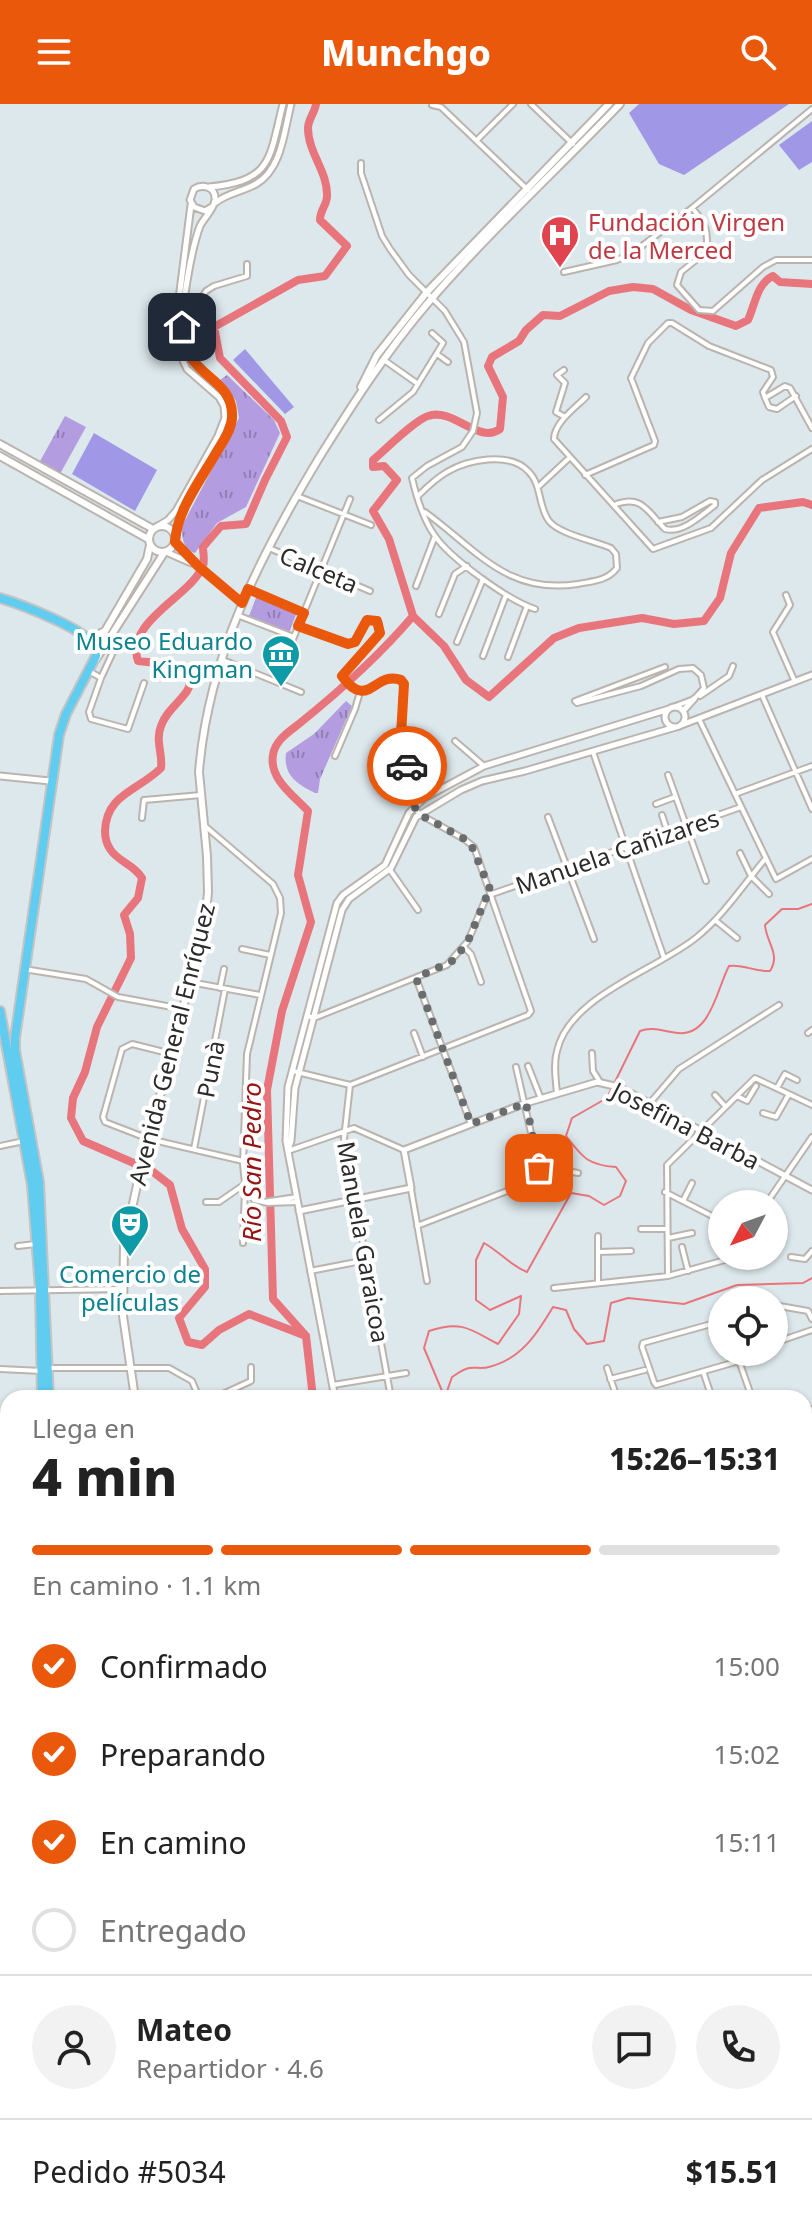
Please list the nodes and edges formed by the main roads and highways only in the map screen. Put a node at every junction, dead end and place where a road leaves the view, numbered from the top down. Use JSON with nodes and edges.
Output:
{"nodes":[{"id":1,"x":609,"y":104,"type":"edge"},
{"id":2,"x":620,"y":104,"type":"edge"},
{"id":3,"x":575,"y":146,"type":"junction"},
{"id":4,"x":422,"y":304,"type":"junction"},
{"id":5,"x":360,"y":391,"type":"junction"},
{"id":6,"x":0,"y":444,"type":"edge"},
{"id":7,"x":0,"y":456,"type":"edge"},
{"id":8,"x":110,"y":506,"type":"junction"},
{"id":9,"x":106,"y":514,"type":"junction"},
{"id":10,"x":156,"y":528,"type":"junction"},
{"id":11,"x":149,"y":542,"type":"junction"},
{"id":12,"x":165,"y":552,"type":"junction"},
{"id":13,"x":0,"y":598,"type":"edge"},
{"id":14,"x":84,"y":636,"type":"junction"},
{"id":15,"x":92,"y":667,"type":"junction"},
{"id":16,"x":0,"y":1011,"type":"edge"},
{"id":17,"x":42,"y":1290,"type":"junction"},
{"id":18,"x":45,"y":1370,"type":"junction"},
{"id":19,"x":43,"y":1390,"type":"edge"},
{"id":20,"x":48,"y":1390,"type":"edge"},
{"id":21,"x":134,"y":1390,"type":"edge"}],
"edges":[{"from":1,"to":3,"type":"main road","name":"Avenida General Enríquez"},
{"from":2,"to":3,"type":"main road","name":"Avenida General Enríquez"},
{"from":3,"to":4,"type":"main road","name":"Avenida General Enríquez"},
{"from":4,"to":5,"type":"main road","name":"Avenida General Enríquez"},
{"from":4,"to":5,"type":"main road","name":"Avenida General Enríquez"},
{"from":5,"to":21,"type":"main road","name":"Avenida General Enríquez"},
{"from":6,"to":8,"type":"main road"},
{"from":7,"to":9,"type":"main road"},
{"from":8,"to":9,"type":"main road"},
{"from":8,"to":10,"type":"main road"},
{"from":9,"to":11,"type":"main road"},
{"from":10,"to":11,"type":"main road"},
{"from":10,"to":12,"type":"main road"},
{"from":11,"to":12,"type":"main road"},
{"from":11,"to":14,"type":"main road"},
{"from":12,"to":15,"type":"main road"},
{"from":13,"to":14,"type":"highway"},
{"from":14,"to":15,"type":"highway"},
{"from":15,"to":17,"type":"highway"},
{"from":16,"to":17,"type":"highway"},
{"from":17,"to":18,"type":"highway"},
{"from":18,"to":19,"type":"highway"},
{"from":18,"to":20,"type":"highway"}]}
